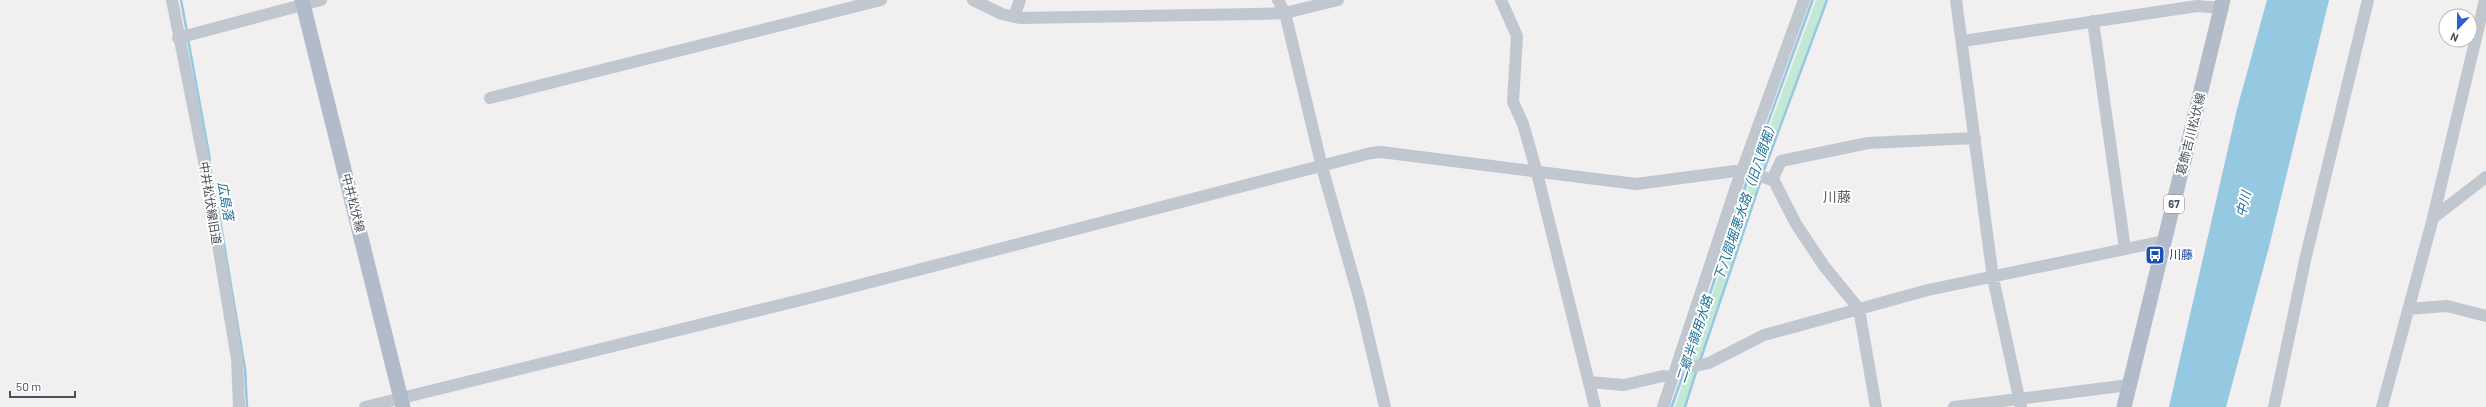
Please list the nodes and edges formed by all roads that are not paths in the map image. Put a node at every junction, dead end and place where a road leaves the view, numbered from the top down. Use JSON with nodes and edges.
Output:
{"nodes":[{"id":1,"x":172,"y":0,"type":"edge"},
{"id":2,"x":321,"y":0,"type":"edge"},
{"id":3,"x":881,"y":0,"type":"edge"},
{"id":4,"x":973,"y":0,"type":"edge"},
{"id":5,"x":1020,"y":0,"type":"edge"},
{"id":6,"x":1278,"y":0,"type":"edge"},
{"id":7,"x":1337,"y":0,"type":"edge"},
{"id":8,"x":1501,"y":0,"type":"edge"},
{"id":9,"x":1804,"y":0,"type":"edge"},
{"id":10,"x":1956,"y":0,"type":"edge"},
{"id":11,"x":2368,"y":0,"type":"edge"},
{"id":12,"x":2485,"y":0,"type":"edge"},
{"id":13,"x":302,"y":2,"type":"edge"},
{"id":14,"x":2222,"y":4,"type":"edge"},
{"id":15,"x":2155,"y":6,"type":"edge"},
{"id":16,"x":1285,"y":12,"type":"junction"},
{"id":17,"x":1014,"y":17,"type":"junction"},
{"id":18,"x":2093,"y":21,"type":"junction"},
{"id":19,"x":2483,"y":25,"type":"edge"},
{"id":20,"x":184,"y":36,"type":"junction"},
{"id":21,"x":1963,"y":41,"type":"junction"},
{"id":22,"x":490,"y":98,"type":"dead end"},
{"id":23,"x":1975,"y":138,"type":"junction"},
{"id":24,"x":1322,"y":167,"type":"junction"},
{"id":25,"x":1537,"y":173,"type":"junction"},
{"id":26,"x":1748,"y":173,"type":"junction"},
{"id":27,"x":2486,"y":177,"type":"edge"},
{"id":28,"x":1772,"y":179,"type":"junction"},
{"id":29,"x":2433,"y":218,"type":"junction"},
{"id":30,"x":2164,"y":241,"type":"junction"},
{"id":31,"x":2125,"y":249,"type":"junction"},
{"id":32,"x":1993,"y":278,"type":"junction"},
{"id":33,"x":1859,"y":309,"type":"junction"},
{"id":34,"x":2408,"y":309,"type":"junction"},
{"id":35,"x":2486,"y":316,"type":"edge"},
{"id":36,"x":1682,"y":371,"type":"junction"},
{"id":37,"x":1589,"y":382,"type":"junction"},
{"id":38,"x":2130,"y":385,"type":"junction"},
{"id":39,"x":402,"y":402,"type":"edge"},
{"id":40,"x":2020,"y":403,"type":"edge"},
{"id":41,"x":1998,"y":404,"type":"edge"},
{"id":42,"x":239,"y":407,"type":"edge"},
{"id":43,"x":365,"y":407,"type":"edge"},
{"id":44,"x":1385,"y":407,"type":"edge"},
{"id":45,"x":1595,"y":407,"type":"edge"},
{"id":46,"x":1663,"y":407,"type":"edge"},
{"id":47,"x":1876,"y":407,"type":"edge"},
{"id":48,"x":1954,"y":407,"type":"edge"},
{"id":49,"x":2124,"y":407,"type":"edge"},
{"id":50,"x":2274,"y":407,"type":"edge"},
{"id":51,"x":2382,"y":407,"type":"edge"}],
"edges":[{"from":1,"to":20,"type":"street","name":"中井松伏線旧道"},
{"from":2,"to":13,"type":"street"},
{"from":3,"to":22,"type":"street"},
{"from":4,"to":17,"type":"street"},
{"from":5,"to":17,"type":"street"},
{"from":6,"to":16,"type":"street"},
{"from":7,"to":16,"type":"street"},
{"from":8,"to":25,"type":"street"},
{"from":9,"to":26,"type":"street"},
{"from":10,"to":21,"type":"street"},
{"from":11,"to":50,"type":"street"},
{"from":12,"to":19,"type":"street"},
{"from":13,"to":20,"type":"street"},
{"from":13,"to":39,"type":"main road","name":"中井松伏線"},
{"from":14,"to":15,"type":"street"},
{"from":14,"to":30,"type":"main road","name":"葛飾吉川松伏線","number":"67"},
{"from":15,"to":18,"type":"street"},
{"from":16,"to":17,"type":"street"},
{"from":16,"to":24,"type":"street"},
{"from":18,"to":21,"type":"street"},
{"from":18,"to":31,"type":"street"},
{"from":19,"to":29,"type":"street"},
{"from":20,"to":42,"type":"street","name":"中井松伏線旧道"},
{"from":21,"to":23,"type":"street"},
{"from":23,"to":28,"type":"street"},
{"from":23,"to":32,"type":"street"},
{"from":24,"to":25,"type":"street"},
{"from":24,"to":39,"type":"street"},
{"from":24,"to":44,"type":"street"},
{"from":25,"to":26,"type":"street"},
{"from":25,"to":37,"type":"street"},
{"from":26,"to":28,"type":"street"},
{"from":26,"to":36,"type":"street"},
{"from":27,"to":29,"type":"street"},
{"from":28,"to":33,"type":"street"},
{"from":29,"to":34,"type":"street"},
{"from":30,"to":31,"type":"street"},
{"from":30,"to":38,"type":"main road","name":"葛飾吉川松伏線","number":"67"},
{"from":31,"to":32,"type":"street"},
{"from":32,"to":33,"type":"street"},
{"from":32,"to":40,"type":"street"},
{"from":33,"to":36,"type":"street"},
{"from":33,"to":47,"type":"street"},
{"from":34,"to":35,"type":"street"},
{"from":34,"to":51,"type":"street"},
{"from":36,"to":37,"type":"street"},
{"from":36,"to":46,"type":"street"},
{"from":37,"to":45,"type":"street"},
{"from":38,"to":40,"type":"street"},
{"from":38,"to":49,"type":"main road","name":"葛飾吉川松伏線","number":"67"},
{"from":39,"to":43,"type":"street"},
{"from":40,"to":41,"type":"street"},
{"from":41,"to":48,"type":"street"}]}
